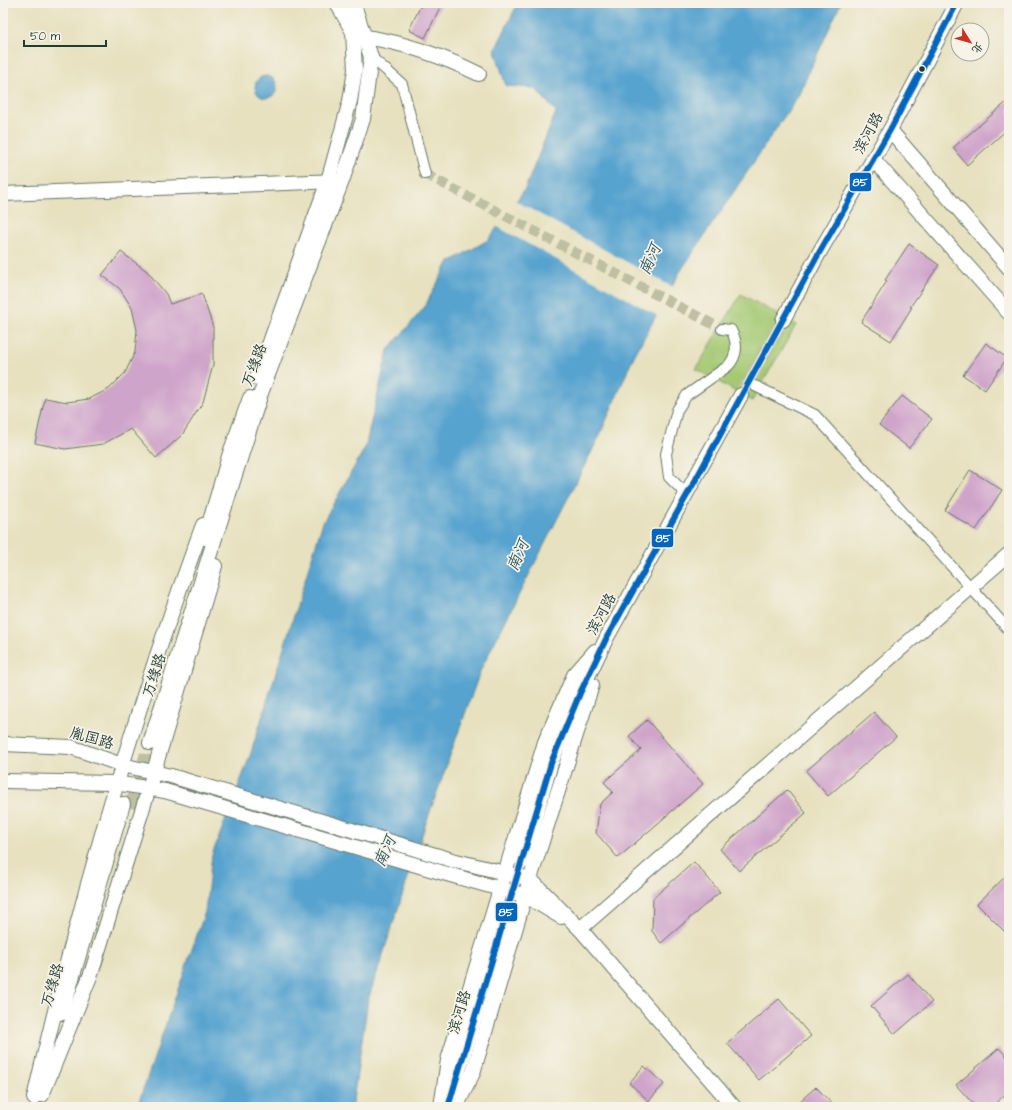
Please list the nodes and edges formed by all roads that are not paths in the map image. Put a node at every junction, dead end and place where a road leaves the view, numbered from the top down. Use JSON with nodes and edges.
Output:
{"nodes":[{"id":1,"x":337,"y":3,"type":"edge"},
{"id":2,"x":349,"y":3,"type":"edge"},
{"id":3,"x":957,"y":3,"type":"edge"},
{"id":4,"x":366,"y":37,"type":"junction"},
{"id":5,"x":371,"y":57,"type":"junction"},
{"id":6,"x":479,"y":74,"type":"dead end"},
{"id":7,"x":890,"y":130,"type":"junction"},
{"id":8,"x":873,"y":159,"type":"junction"},
{"id":9,"x":425,"y":174,"type":"dead end"},
{"id":10,"x":328,"y":181,"type":"junction"},
{"id":11,"x":342,"y":181,"type":"junction"},
{"id":12,"x":3,"y":194,"type":"edge"},
{"id":13,"x":1009,"y":268,"type":"edge"},
{"id":14,"x":1009,"y":313,"type":"edge"},
{"id":15,"x":783,"y":320,"type":"tunnel mouth"},
{"id":16,"x":722,"y":329,"type":"tunnel mouth"},
{"id":17,"x":756,"y":386,"type":"dead end"},
{"id":18,"x":741,"y":395,"type":"tunnel mouth"},
{"id":19,"x":246,"y":438,"type":"junction"},
{"id":20,"x":230,"y":453,"type":"junction"},
{"id":21,"x":687,"y":495,"type":"junction"},
{"id":22,"x":1009,"y":554,"type":"edge"},
{"id":23,"x":970,"y":587,"type":"junction"},
{"id":24,"x":1009,"y":630,"type":"edge"},
{"id":25,"x":607,"y":637,"type":"junction"},
{"id":26,"x":3,"y":744,"type":"edge"},
{"id":27,"x":122,"y":765,"type":"junction"},
{"id":28,"x":153,"y":772,"type":"junction"},
{"id":29,"x":3,"y":781,"type":"edge"},
{"id":30,"x":115,"y":783,"type":"junction"},
{"id":31,"x":149,"y":788,"type":"junction"},
{"id":32,"x":127,"y":806,"type":"tunnel mouth"},
{"id":33,"x":522,"y":862,"type":"tunnel mouth"},
{"id":34,"x":506,"y":872,"type":"junction"},
{"id":35,"x":530,"y":879,"type":"junction"},
{"id":36,"x":500,"y":889,"type":"junction"},
{"id":37,"x":526,"y":896,"type":"junction"},
{"id":38,"x":503,"y":926,"type":"tunnel mouth"},
{"id":39,"x":580,"y":928,"type":"junction"},
{"id":40,"x":36,"y":1102,"type":"edge"},
{"id":41,"x":441,"y":1107,"type":"edge"},
{"id":42,"x":448,"y":1107,"type":"edge"},
{"id":43,"x":456,"y":1107,"type":"edge"},
{"id":44,"x":734,"y":1107,"type":"edge"}],
"edges":[{"from":1,"to":10,"type":"main road","name":"万缘路"},
{"from":2,"to":4,"type":"main road","name":"万缘路"},
{"from":3,"to":7,"type":"main road","name":"滨河路"},
{"from":4,"to":5,"type":"main road","name":"万缘路"},
{"from":4,"to":6,"type":"main road"},
{"from":5,"to":9,"type":"street"},
{"from":5,"to":11,"type":"main road","name":"万缘路"},
{"from":7,"to":8,"type":"main road","name":"滨河路"},
{"from":7,"to":13,"type":"main road"},
{"from":8,"to":14,"type":"main road"},
{"from":8,"to":15,"type":"main road","name":"滨河路"},
{"from":10,"to":11,"type":"main road"},
{"from":10,"to":12,"type":"main road"},
{"from":10,"to":20,"type":"main road","name":"万缘路"},
{"from":11,"to":19,"type":"main road","name":"万缘路"},
{"from":16,"to":21,"type":"street"},
{"from":17,"to":23,"type":"street"},
{"from":18,"to":21,"type":"main road","name":"滨河路"},
{"from":19,"to":20,"type":"main road","name":"万缘路"},
{"from":19,"to":28,"type":"main road"},
{"from":20,"to":27,"type":"main road"},
{"from":21,"to":25,"type":"main road","name":"滨河路"},
{"from":22,"to":23,"type":"main road"},
{"from":23,"to":24,"type":"street"},
{"from":23,"to":39,"type":"main road"},
{"from":25,"to":33,"type":"main road","name":"滨河路"},
{"from":25,"to":34,"type":"main road"},
{"from":25,"to":35,"type":"main road"},
{"from":26,"to":27,"type":"main road","name":"胤国路"},
{"from":27,"to":28,"type":"main road","name":"胤国路"},
{"from":27,"to":30,"type":"main road"},
{"from":28,"to":31,"type":"main road"},
{"from":28,"to":34,"type":"main road","name":"胤国路"},
{"from":29,"to":30,"type":"main road"},
{"from":30,"to":31,"type":"main road"},
{"from":30,"to":40,"type":"main road"},
{"from":31,"to":36,"type":"main road"},
{"from":31,"to":40,"type":"main road"},
{"from":32,"to":40,"type":"main road","name":"万缘路"},
{"from":34,"to":35,"type":"main road","name":"胤国路"},
{"from":34,"to":36,"type":"main road"},
{"from":35,"to":37,"type":"main road"},
{"from":35,"to":39,"type":"main road"},
{"from":36,"to":37,"type":"main road"},
{"from":36,"to":41,"type":"main road"},
{"from":37,"to":39,"type":"main road"},
{"from":37,"to":43,"type":"main road"},
{"from":38,"to":42,"type":"main road","name":"滨河路"},
{"from":39,"to":44,"type":"main road"}]}
